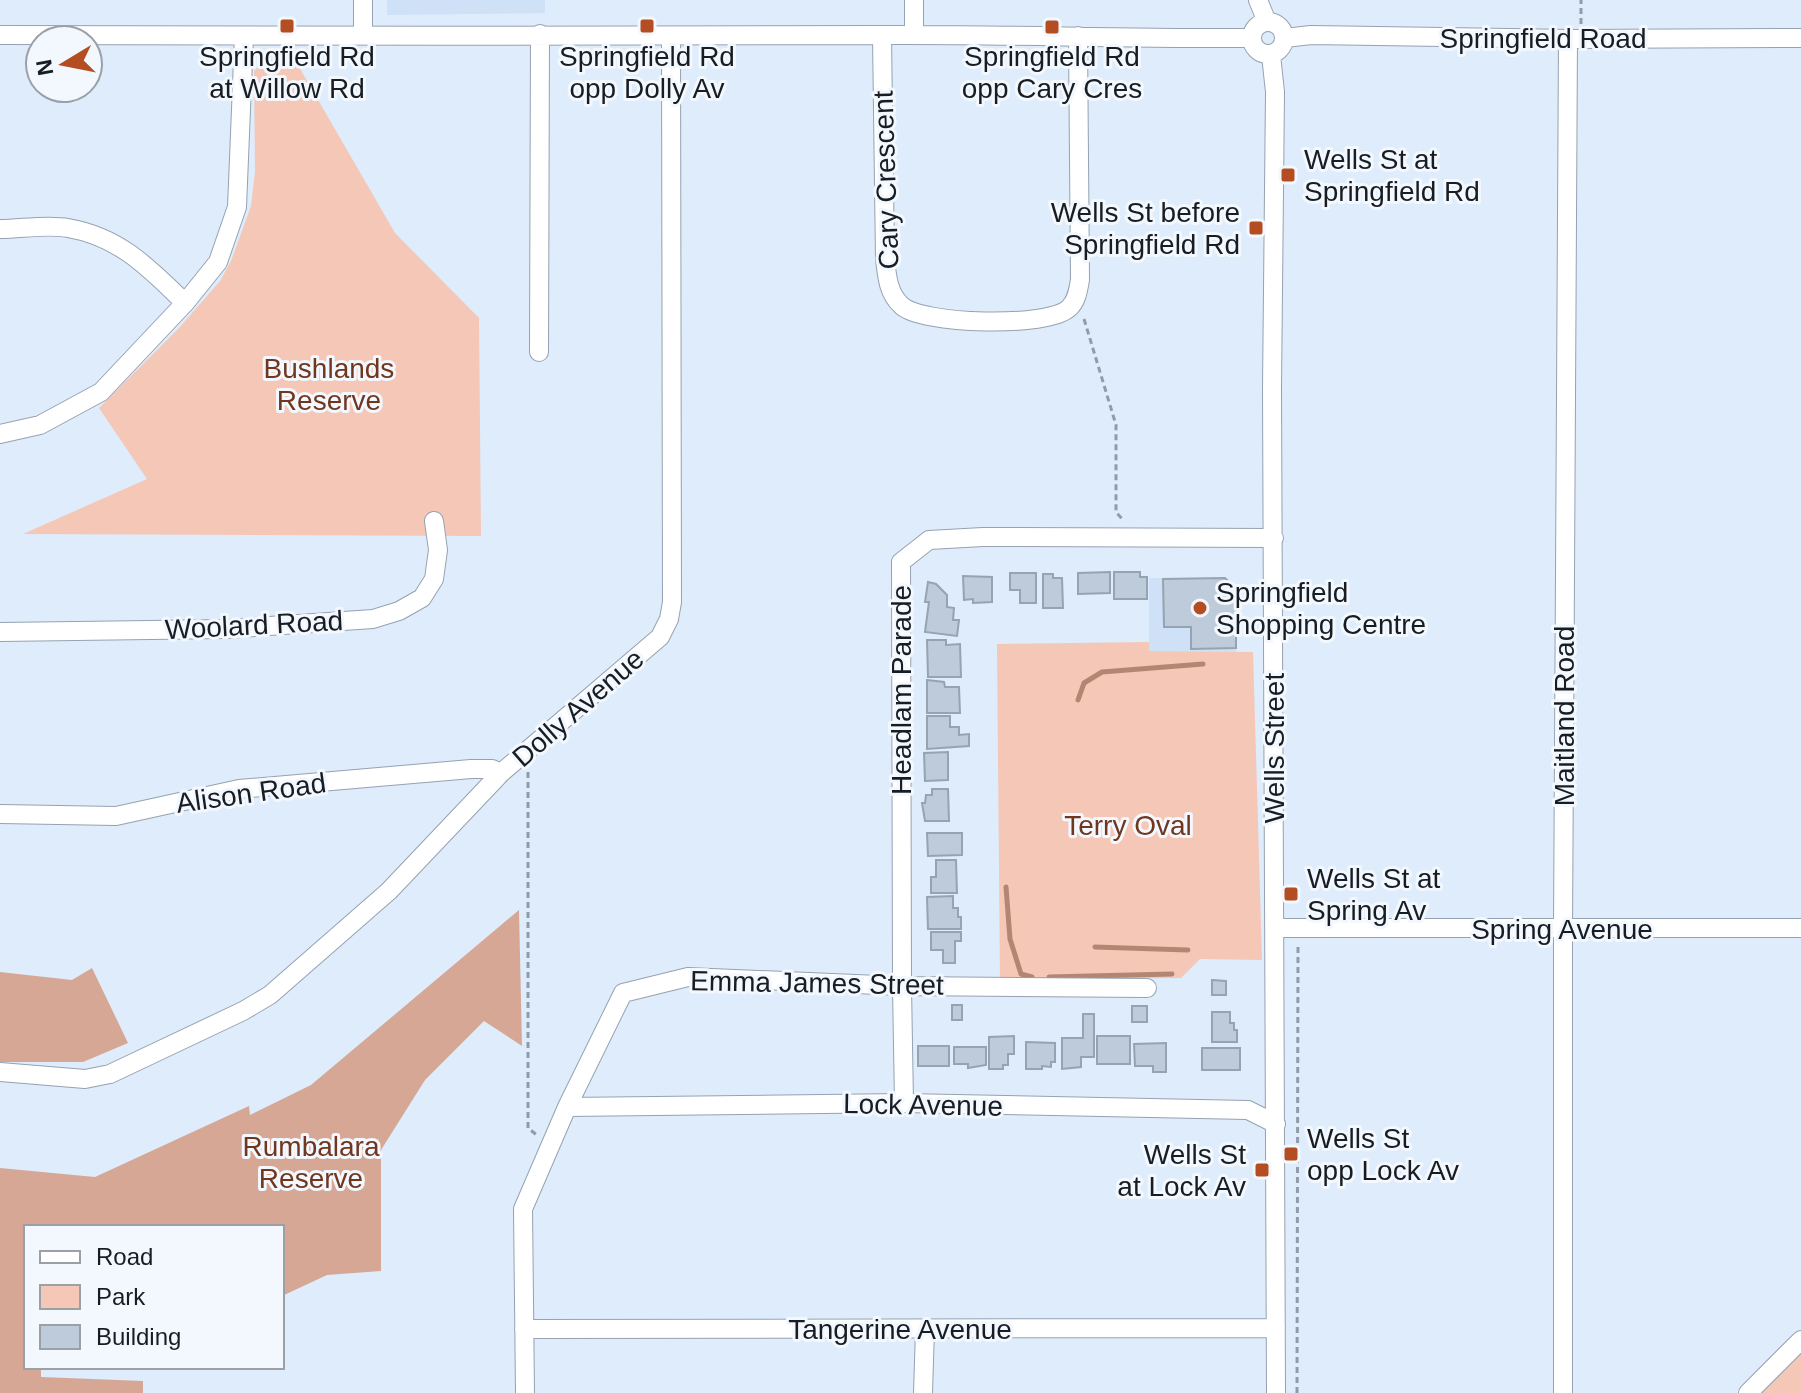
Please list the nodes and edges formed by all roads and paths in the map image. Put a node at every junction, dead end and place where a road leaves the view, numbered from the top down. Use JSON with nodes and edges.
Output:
{"nodes":[{"id":1,"x":363,"y":0,"type":"edge"},
{"id":2,"x":914,"y":0,"type":"edge"},
{"id":3,"x":1258,"y":0,"type":"edge"},
{"id":4,"x":1581,"y":0,"type":"edge"},
{"id":5,"x":1267,"y":22,"type":"junction"},
{"id":6,"x":363,"y":34,"type":"junction"},
{"id":7,"x":540,"y":34,"type":"junction"},
{"id":8,"x":0,"y":35,"type":"edge"},
{"id":9,"x":882,"y":35,"type":"junction"},
{"id":10,"x":914,"y":35,"type":"junction"},
{"id":11,"x":244,"y":36,"type":"junction"},
{"id":12,"x":1078,"y":36,"type":"junction"},
{"id":13,"x":671,"y":37,"type":"junction"},
{"id":14,"x":1252,"y":38,"type":"junction"},
{"id":15,"x":1285,"y":38,"type":"junction"},
{"id":16,"x":1801,"y":38,"type":"edge"},
{"id":17,"x":1574,"y":39,"type":"junction"},
{"id":18,"x":1271,"y":55,"type":"junction"},
{"id":19,"x":0,"y":229,"type":"edge"},
{"id":20,"x":1077,"y":296,"type":"junction"},
{"id":21,"x":185,"y":303,"type":"junction"},
{"id":22,"x":539,"y":352,"type":"dead end"},
{"id":23,"x":0,"y":434,"type":"edge"},
{"id":24,"x":434,"y":521,"type":"dead end"},
{"id":25,"x":1274,"y":538,"type":"junction"},
{"id":26,"x":1138,"y":539,"type":"junction"},
{"id":27,"x":0,"y":632,"type":"edge"},
{"id":28,"x":525,"y":753,"type":"junction"},
{"id":29,"x":501,"y":773,"type":"junction"},
{"id":30,"x":0,"y":814,"type":"edge"},
{"id":31,"x":1275,"y":928,"type":"junction"},
{"id":32,"x":1801,"y":928,"type":"edge"},
{"id":33,"x":1563,"y":929,"type":"junction"},
{"id":34,"x":1298,"y":941,"type":"dead end"},
{"id":35,"x":902,"y":986,"type":"junction"},
{"id":36,"x":1147,"y":988,"type":"dead end"},
{"id":37,"x":0,"y":1072,"type":"edge"},
{"id":38,"x":904,"y":1103,"type":"junction"},
{"id":39,"x":567,"y":1107,"type":"junction"},
{"id":40,"x":1276,"y":1124,"type":"junction"},
{"id":41,"x":550,"y":1146,"type":"junction"},
{"id":42,"x":1276,"y":1328,"type":"junction"},
{"id":43,"x":524,"y":1329,"type":"junction"},
{"id":44,"x":925,"y":1329,"type":"junction"},
{"id":45,"x":1797,"y":1343,"type":"edge"},
{"id":46,"x":525,"y":1393,"type":"edge"},
{"id":47,"x":923,"y":1393,"type":"edge"},
{"id":48,"x":1276,"y":1393,"type":"edge"},
{"id":49,"x":1297,"y":1393,"type":"edge"},
{"id":50,"x":1563,"y":1393,"type":"edge"},
{"id":51,"x":1748,"y":1393,"type":"edge"}],
"edges":[{"from":1,"to":6,"type":"street"},
{"from":2,"to":10,"type":"street"},
{"from":3,"to":5,"type":"street"},
{"from":4,"to":17,"type":"path"},
{"from":5,"to":14,"type":"street"},
{"from":5,"to":15,"type":"street"},
{"from":6,"to":7,"type":"street"},
{"from":6,"to":11,"type":"street"},
{"from":7,"to":13,"type":"street"},
{"from":7,"to":22,"type":"street"},
{"from":8,"to":11,"type":"street"},
{"from":9,"to":10,"type":"street"},
{"from":9,"to":13,"type":"street"},
{"from":9,"to":20,"type":"street","name":"Cary Crescent"},
{"from":10,"to":12,"type":"street"},
{"from":11,"to":21,"type":"street"},
{"from":12,"to":14,"type":"street"},
{"from":12,"to":20,"type":"street"},
{"from":13,"to":28,"type":"street","name":"Dolly Avenue"},
{"from":14,"to":18,"type":"street"},
{"from":15,"to":17,"type":"street","name":"Springfield Road"},
{"from":15,"to":18,"type":"street"},
{"from":16,"to":17,"type":"street","name":"Springfield Road"},
{"from":17,"to":33,"type":"street","name":"Maitland Road"},
{"from":18,"to":25,"type":"street","name":"Wells Street"},
{"from":19,"to":21,"type":"street"},
{"from":20,"to":26,"type":"path"},
{"from":21,"to":23,"type":"street"},
{"from":24,"to":27,"type":"street","name":"Woolard Road"},
{"from":25,"to":26,"type":"street","name":"Headlam Parade"},
{"from":25,"to":31,"type":"street","name":"Wells Street"},
{"from":26,"to":35,"type":"street","name":"Headlam Parade"},
{"from":28,"to":29,"type":"street","name":"Dolly Avenue"},
{"from":28,"to":41,"type":"path"},
{"from":29,"to":30,"type":"street","name":"Alison Road"},
{"from":29,"to":37,"type":"street","name":"Dolly Avenue"},
{"from":31,"to":33,"type":"street","name":"Spring Avenue"},
{"from":31,"to":40,"type":"street","name":"Wells Street"},
{"from":32,"to":33,"type":"street","name":"Spring Avenue"},
{"from":33,"to":50,"type":"street","name":"Maitland Road"},
{"from":34,"to":49,"type":"path"},
{"from":35,"to":36,"type":"street","name":"Emma James Street"},
{"from":35,"to":38,"type":"street","name":"Headlam Parade"},
{"from":35,"to":39,"type":"street","name":"Emma James Street"},
{"from":38,"to":39,"type":"street","name":"Lock Avenue"},
{"from":38,"to":40,"type":"street","name":"Lock Avenue"},
{"from":39,"to":41,"type":"street","name":"Emma James Street"},
{"from":40,"to":42,"type":"street","name":"Wells Street"},
{"from":41,"to":43,"type":"street","name":"Emma James Street"},
{"from":42,"to":44,"type":"street","name":"Tangerine Avenue"},
{"from":42,"to":48,"type":"street","name":"Wells Street"},
{"from":43,"to":44,"type":"street","name":"Tangerine Avenue"},
{"from":43,"to":46,"type":"street","name":"Emma James Street"},
{"from":44,"to":47,"type":"street"},
{"from":45,"to":51,"type":"street"}]}
